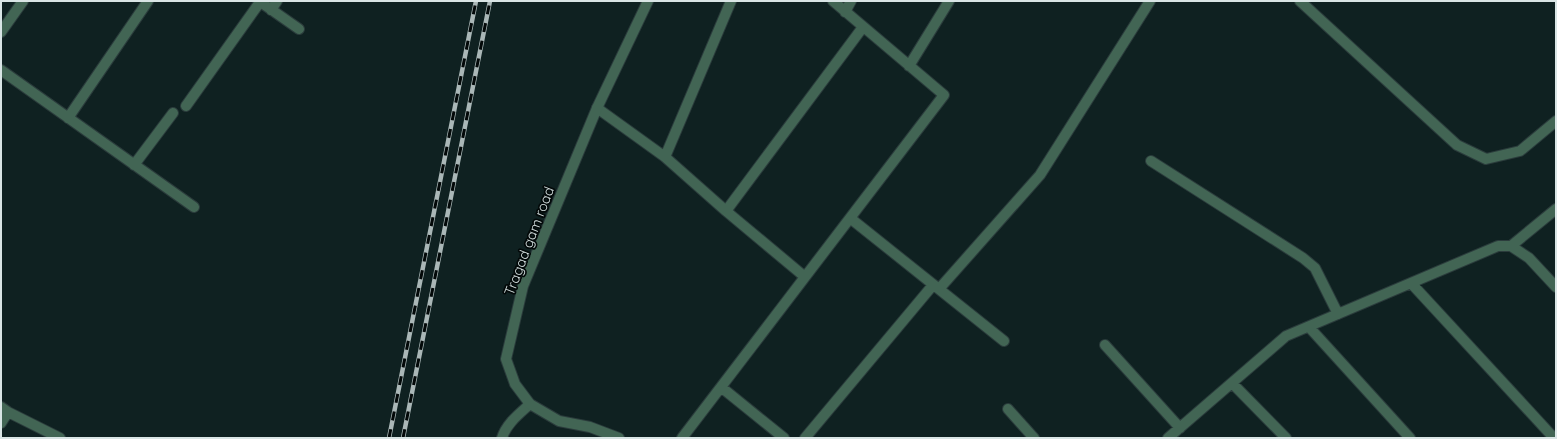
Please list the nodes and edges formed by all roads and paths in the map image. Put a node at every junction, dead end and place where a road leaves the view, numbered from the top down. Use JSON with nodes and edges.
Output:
{"nodes":[{"id":1,"x":23,"y":1,"type":"edge"},
{"id":2,"x":148,"y":1,"type":"edge"},
{"id":3,"x":648,"y":1,"type":"edge"},
{"id":4,"x":731,"y":1,"type":"edge"},
{"id":5,"x":833,"y":1,"type":"edge"},
{"id":6,"x":851,"y":1,"type":"edge"},
{"id":7,"x":948,"y":1,"type":"edge"},
{"id":8,"x":1150,"y":1,"type":"edge"},
{"id":9,"x":1300,"y":1,"type":"edge"},
{"id":10,"x":260,"y":2,"type":"edge"},
{"id":11,"x":274,"y":5,"type":"edge"},
{"id":12,"x":845,"y":12,"type":"junction"},
{"id":13,"x":863,"y":27,"type":"junction"},
{"id":14,"x":300,"y":29,"type":"dead end"},
{"id":15,"x":1,"y":32,"type":"edge"},
{"id":16,"x":909,"y":66,"type":"junction"},
{"id":17,"x":1,"y":70,"type":"edge"},
{"id":18,"x":186,"y":106,"type":"dead end"},
{"id":19,"x":597,"y":108,"type":"junction"},
{"id":20,"x":172,"y":113,"type":"dead end"},
{"id":21,"x":68,"y":118,"type":"junction"},
{"id":22,"x":1556,"y":121,"type":"edge"},
{"id":23,"x":665,"y":157,"type":"junction"},
{"id":24,"x":1151,"y":161,"type":"dead end"},
{"id":25,"x":134,"y":165,"type":"junction"},
{"id":26,"x":194,"y":207,"type":"dead end"},
{"id":27,"x":1556,"y":209,"type":"edge"},
{"id":28,"x":726,"y":211,"type":"junction"},
{"id":29,"x":850,"y":218,"type":"junction"},
{"id":30,"x":1511,"y":246,"type":"junction"},
{"id":31,"x":805,"y":277,"type":"junction"},
{"id":32,"x":1411,"y":283,"type":"junction"},
{"id":33,"x":936,"y":287,"type":"junction"},
{"id":34,"x":1556,"y":287,"type":"edge"},
{"id":35,"x":1338,"y":314,"type":"junction"},
{"id":36,"x":1309,"y":327,"type":"junction"},
{"id":37,"x":1004,"y":341,"type":"dead end"},
{"id":38,"x":1105,"y":345,"type":"dead end"},
{"id":39,"x":1232,"y":383,"type":"junction"},
{"id":40,"x":721,"y":387,"type":"junction"},
{"id":41,"x":530,"y":404,"type":"junction"},
{"id":42,"x":1008,"y":409,"type":"dead end"},
{"id":43,"x":4,"y":410,"type":"edge"},
{"id":44,"x":1,"y":423,"type":"edge"},
{"id":45,"x":1180,"y":428,"type":"junction"},
{"id":46,"x":60,"y":438,"type":"edge"},
{"id":47,"x":502,"y":438,"type":"edge"},
{"id":48,"x":620,"y":438,"type":"edge"},
{"id":49,"x":682,"y":438,"type":"edge"},
{"id":50,"x":784,"y":438,"type":"edge"},
{"id":51,"x":805,"y":438,"type":"edge"},
{"id":52,"x":1034,"y":438,"type":"edge"},
{"id":53,"x":1168,"y":438,"type":"edge"},
{"id":54,"x":1286,"y":438,"type":"edge"},
{"id":55,"x":1410,"y":438,"type":"edge"},
{"id":56,"x":1554,"y":438,"type":"edge"}],
"edges":[{"from":1,"to":15,"type":"street"},
{"from":2,"to":21,"type":"street"},
{"from":3,"to":19,"type":"street","name":"Tragad gam road"},
{"from":4,"to":23,"type":"street"},
{"from":5,"to":12,"type":"street"},
{"from":6,"to":12,"type":"street"},
{"from":7,"to":16,"type":"street"},
{"from":8,"to":33,"type":"street"},
{"from":9,"to":22,"type":"street"},
{"from":10,"to":11,"type":"street"},
{"from":10,"to":18,"type":"street"},
{"from":11,"to":14,"type":"street"},
{"from":12,"to":13,"type":"street"},
{"from":13,"to":16,"type":"street"},
{"from":13,"to":28,"type":"street"},
{"from":16,"to":29,"type":"street"},
{"from":17,"to":21,"type":"street"},
{"from":19,"to":23,"type":"street"},
{"from":19,"to":41,"type":"street","name":"Tragad gam road"},
{"from":20,"to":25,"type":"street"},
{"from":21,"to":25,"type":"street"},
{"from":23,"to":28,"type":"street"},
{"from":24,"to":35,"type":"street"},
{"from":25,"to":26,"type":"street"},
{"from":27,"to":30,"type":"street"},
{"from":28,"to":31,"type":"street"},
{"from":29,"to":31,"type":"street"},
{"from":29,"to":33,"type":"street"},
{"from":30,"to":32,"type":"street"},
{"from":30,"to":34,"type":"street"},
{"from":31,"to":40,"type":"street"},
{"from":32,"to":35,"type":"street"},
{"from":32,"to":56,"type":"street"},
{"from":33,"to":37,"type":"street"},
{"from":33,"to":51,"type":"street"},
{"from":35,"to":36,"type":"street"},
{"from":36,"to":39,"type":"street"},
{"from":36,"to":55,"type":"street"},
{"from":38,"to":45,"type":"street"},
{"from":39,"to":45,"type":"street"},
{"from":39,"to":54,"type":"street"},
{"from":40,"to":49,"type":"street"},
{"from":40,"to":50,"type":"street"},
{"from":41,"to":47,"type":"street"},
{"from":41,"to":48,"type":"street","name":"Tragad gam road"},
{"from":42,"to":52,"type":"street"},
{"from":43,"to":44,"type":"street"},
{"from":43,"to":46,"type":"street"},
{"from":45,"to":53,"type":"street"}]}
